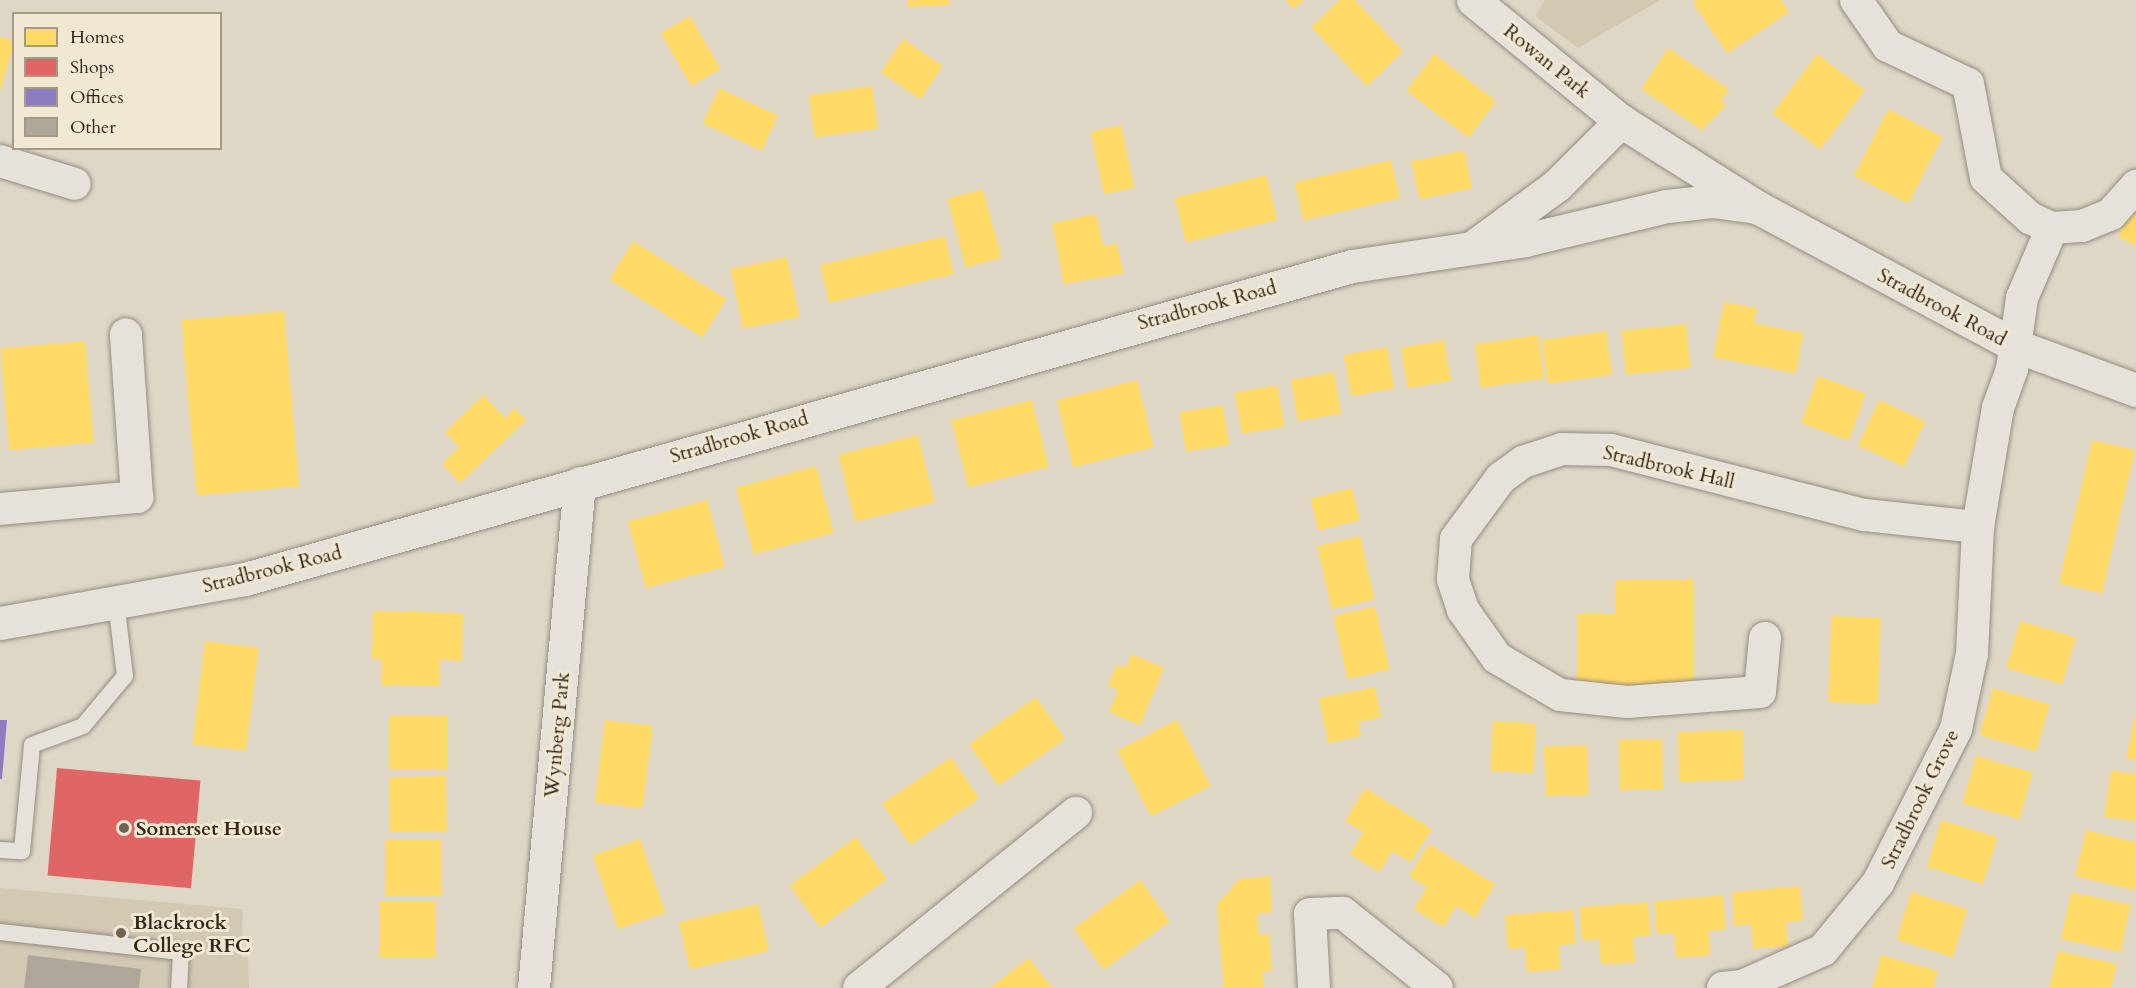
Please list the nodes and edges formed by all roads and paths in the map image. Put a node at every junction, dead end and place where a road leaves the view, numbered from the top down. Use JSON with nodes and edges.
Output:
{"nodes":[{"id":1,"x":1473,"y":0,"type":"edge"},
{"id":2,"x":1856,"y":0,"type":"edge"},
{"id":3,"x":1621,"y":121,"type":"junction"},
{"id":4,"x":0,"y":161,"type":"edge"},
{"id":5,"x":75,"y":184,"type":"dead end"},
{"id":6,"x":2136,"y":186,"type":"edge"},
{"id":7,"x":1756,"y":207,"type":"junction"},
{"id":8,"x":2052,"y":228,"type":"junction"},
{"id":9,"x":1477,"y":244,"type":"junction"},
{"id":10,"x":126,"y":334,"type":"dead end"},
{"id":11,"x":2016,"y":346,"type":"junction"},
{"id":12,"x":2136,"y":390,"type":"edge"},
{"id":13,"x":580,"y":483,"type":"junction"},
{"id":14,"x":0,"y":509,"type":"edge"},
{"id":15,"x":1978,"y":527,"type":"junction"},
{"id":16,"x":116,"y":602,"type":"junction"},
{"id":17,"x":0,"y":623,"type":"edge"},
{"id":18,"x":1765,"y":638,"type":"dead end"},
{"id":19,"x":1076,"y":813,"type":"dead end"},
{"id":20,"x":0,"y":850,"type":"edge"},
{"id":21,"x":0,"y":932,"type":"edge"},
{"id":22,"x":179,"y":988,"type":"edge"},
{"id":23,"x":534,"y":988,"type":"edge"},
{"id":24,"x":859,"y":988,"type":"edge"},
{"id":25,"x":1314,"y":988,"type":"edge"},
{"id":26,"x":1437,"y":988,"type":"edge"},
{"id":27,"x":1723,"y":988,"type":"edge"}],
"edges":[{"from":1,"to":3,"type":"main road","name":"Rowan Park"},
{"from":2,"to":8,"type":"street"},
{"from":3,"to":7,"type":"main road","name":"Stradbrook Road"},
{"from":3,"to":9,"type":"main road","name":"Stradbrook Road"},
{"from":4,"to":5,"type":"street"},
{"from":6,"to":8,"type":"street"},
{"from":7,"to":9,"type":"main road","name":"Stradbrook Road"},
{"from":7,"to":11,"type":"main road","name":"Stradbrook Road"},
{"from":8,"to":11,"type":"street","name":"Stradbrook Grove"},
{"from":9,"to":13,"type":"main road","name":"Stradbrook Road"},
{"from":10,"to":14,"type":"street"},
{"from":11,"to":12,"type":"main road","name":"Stradbrook Road"},
{"from":11,"to":15,"type":"street","name":"Stradbrook Grove"},
{"from":13,"to":16,"type":"main road","name":"Stradbrook Road"},
{"from":13,"to":23,"type":"street","name":"Wynberg Park"},
{"from":15,"to":18,"type":"street","name":"Stradbrook Hall"},
{"from":15,"to":27,"type":"street","name":"Stradbrook Grove"},
{"from":16,"to":17,"type":"main road","name":"Stradbrook Road"},
{"from":16,"to":20,"type":"lane"},
{"from":19,"to":24,"type":"street"},
{"from":21,"to":22,"type":"lane"},
{"from":25,"to":26,"type":"street"}]}
